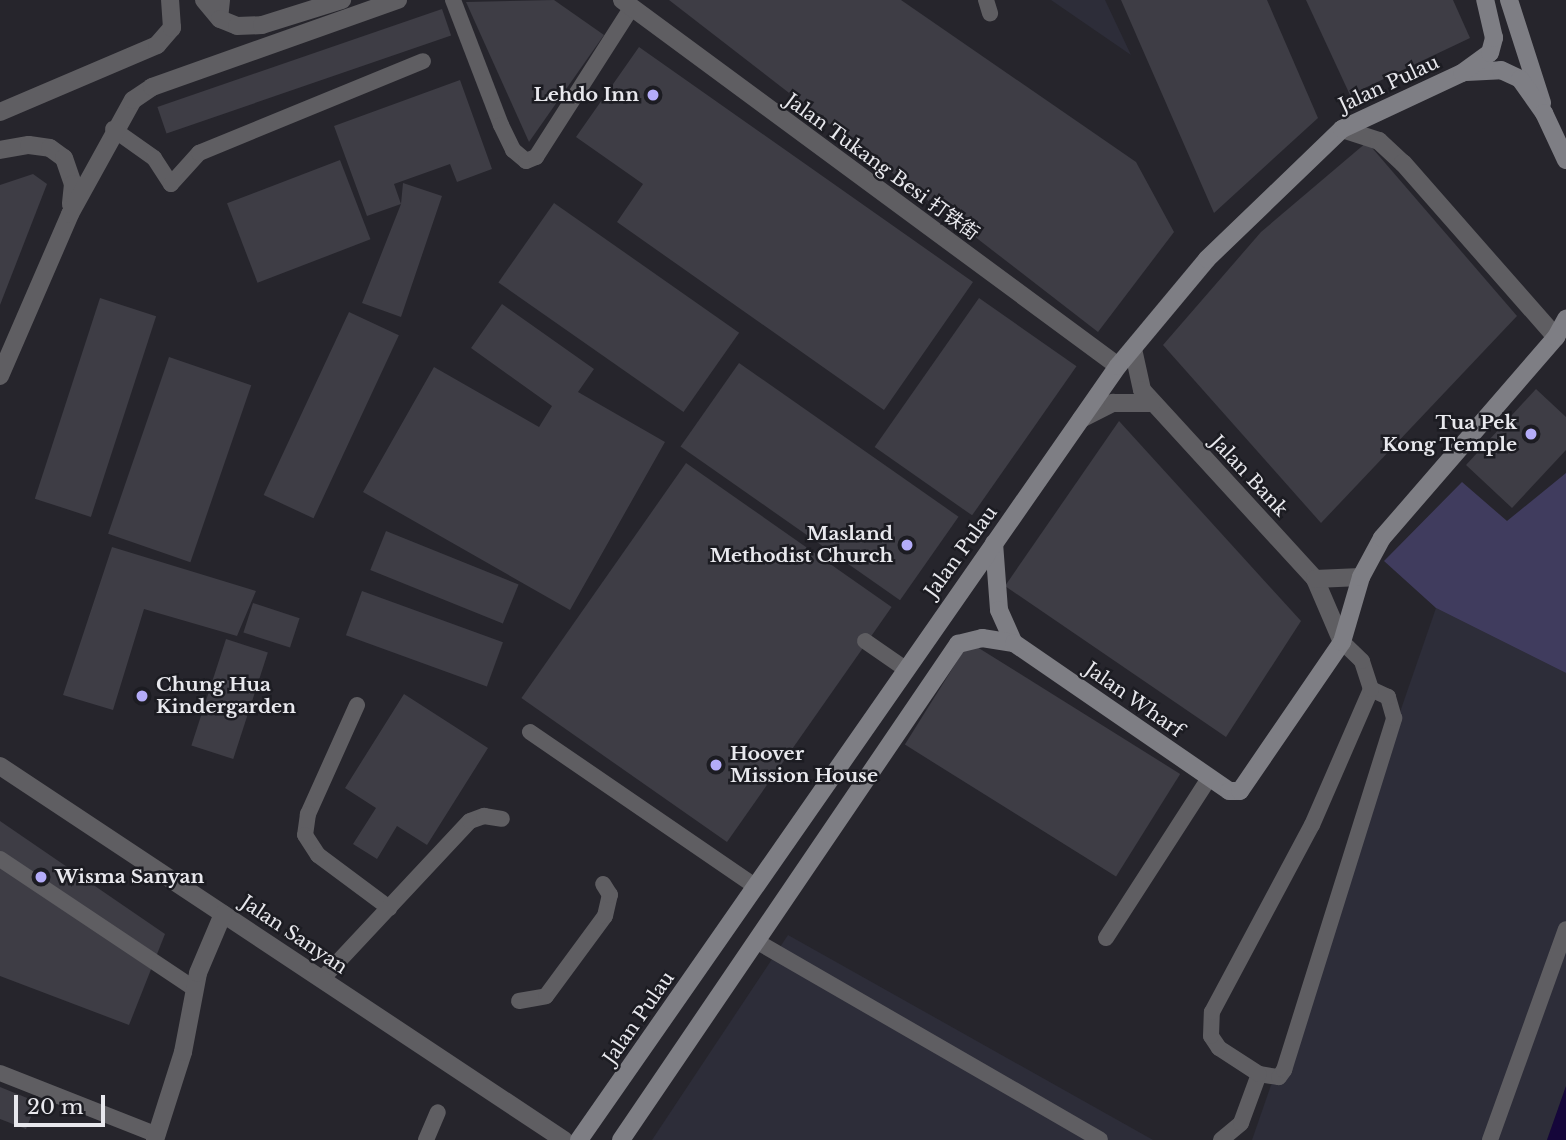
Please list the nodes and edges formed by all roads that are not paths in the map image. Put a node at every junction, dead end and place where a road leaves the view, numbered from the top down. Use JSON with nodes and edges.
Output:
{"nodes":[{"id":1,"x":170,"y":0,"type":"edge"},
{"id":2,"x":204,"y":0,"type":"edge"},
{"id":3,"x":222,"y":0,"type":"edge"},
{"id":4,"x":341,"y":0,"type":"edge"},
{"id":5,"x":398,"y":0,"type":"edge"},
{"id":6,"x":453,"y":0,"type":"edge"},
{"id":7,"x":1486,"y":0,"type":"edge"},
{"id":8,"x":1509,"y":0,"type":"edge"},
{"id":9,"x":626,"y":5,"type":"edge"},
{"id":10,"x":220,"y":19,"type":"junction"},
{"id":11,"x":423,"y":61,"type":"dead end"},
{"id":12,"x":1462,"y":73,"type":"junction"},
{"id":13,"x":0,"y":111,"type":"edge"},
{"id":14,"x":1545,"y":113,"type":"junction"},
{"id":15,"x":113,"y":129,"type":"junction"},
{"id":16,"x":1342,"y":129,"type":"junction"},
{"id":17,"x":0,"y":150,"type":"edge"},
{"id":18,"x":1566,"y":160,"type":"edge"},
{"id":19,"x":70,"y":214,"type":"junction"},
{"id":20,"x":1566,"y":319,"type":"edge"},
{"id":21,"x":1556,"y":337,"type":"junction"},
{"id":22,"x":1133,"y":349,"type":"junction"},
{"id":23,"x":1118,"y":366,"type":"junction"},
{"id":24,"x":0,"y":376,"type":"edge"},
{"id":25,"x":1152,"y":403,"type":"junction"},
{"id":26,"x":1081,"y":419,"type":"junction"},
{"id":27,"x":994,"y":543,"type":"junction"},
{"id":28,"x":1361,"y":577,"type":"junction"},
{"id":29,"x":1315,"y":579,"type":"junction"},
{"id":30,"x":865,"y":641,"type":"dead end"},
{"id":31,"x":1342,"y":642,"type":"junction"},
{"id":32,"x":1014,"y":643,"type":"junction"},
{"id":33,"x":904,"y":668,"type":"junction"},
{"id":34,"x":1371,"y":689,"type":"junction"},
{"id":35,"x":357,"y":705,"type":"dead end"},
{"id":36,"x":530,"y":732,"type":"dead end"},
{"id":37,"x":0,"y":766,"type":"edge"},
{"id":38,"x":1209,"y":778,"type":"junction"},
{"id":39,"x":502,"y":819,"type":"dead end"},
{"id":40,"x":0,"y":859,"type":"edge"},
{"id":41,"x":603,"y":884,"type":"dead end"},
{"id":42,"x":756,"y":887,"type":"junction"},
{"id":43,"x":389,"y":908,"type":"junction"},
{"id":44,"x":223,"y":914,"type":"junction"},
{"id":45,"x":1566,"y":929,"type":"edge"},
{"id":46,"x":1106,"y":938,"type":"dead end"},
{"id":47,"x":756,"y":941,"type":"junction"},
{"id":48,"x":322,"y":979,"type":"junction"},
{"id":49,"x":195,"y":989,"type":"junction"},
{"id":50,"x":519,"y":1001,"type":"dead end"},
{"id":51,"x":0,"y":1073,"type":"edge"},
{"id":52,"x":1259,"y":1074,"type":"junction"},
{"id":53,"x":438,"y":1112,"type":"dead end"},
{"id":54,"x":156,"y":1138,"type":"edge"},
{"id":55,"x":426,"y":1140,"type":"edge"},
{"id":56,"x":564,"y":1140,"type":"edge"},
{"id":57,"x":579,"y":1140,"type":"edge"},
{"id":58,"x":621,"y":1140,"type":"edge"},
{"id":59,"x":1100,"y":1140,"type":"edge"},
{"id":60,"x":1221,"y":1140,"type":"edge"},
{"id":61,"x":1490,"y":1140,"type":"edge"}],
"edges":[{"from":1,"to":13,"type":"street"},
{"from":2,"to":10,"type":"street"},
{"from":3,"to":10,"type":"lane"},
{"from":4,"to":10,"type":"street"},
{"from":5,"to":15,"type":"street"},
{"from":6,"to":9,"type":"lane"},
{"from":7,"to":12,"type":"street","name":"Jalan Pulau"},
{"from":8,"to":14,"type":"street"},
{"from":9,"to":23,"type":"street","name":"Jalan Tukang Besi 打铁街"},
{"from":11,"to":15,"type":"lane"},
{"from":12,"to":14,"type":"street","name":"Jalan Pulau"},
{"from":12,"to":16,"type":"street","name":"Jalan Pulau"},
{"from":14,"to":18,"type":"street"},
{"from":15,"to":19,"type":"street"},
{"from":16,"to":21,"type":"street"},
{"from":16,"to":22,"type":"street","name":"Jalan Pulau"},
{"from":17,"to":19,"type":"street"},
{"from":19,"to":24,"type":"street"},
{"from":20,"to":21,"type":"street"},
{"from":21,"to":28,"type":"street"},
{"from":22,"to":23,"type":"street","name":"Jalan Pulau"},
{"from":22,"to":25,"type":"street","name":"Jalan Bank"},
{"from":23,"to":26,"type":"street","name":"Jalan Pulau"},
{"from":25,"to":26,"type":"street"},
{"from":25,"to":29,"type":"street","name":"Jalan Bank"},
{"from":26,"to":27,"type":"street","name":"Jalan Pulau"},
{"from":27,"to":32,"type":"street"},
{"from":27,"to":33,"type":"street","name":"Jalan Pulau"},
{"from":28,"to":29,"type":"street"},
{"from":28,"to":31,"type":"street"},
{"from":29,"to":31,"type":"street","name":"Jalan Bank"},
{"from":30,"to":33,"type":"lane"},
{"from":31,"to":34,"type":"lane"},
{"from":31,"to":38,"type":"street","name":"Jalan Wharf"},
{"from":32,"to":38,"type":"street","name":"Jalan Wharf"},
{"from":32,"to":47,"type":"street","name":"Jalan Wharf"},
{"from":33,"to":42,"type":"street","name":"Jalan Pulau"},
{"from":34,"to":52,"type":"lane"},
{"from":34,"to":52,"type":"lane"},
{"from":35,"to":43,"type":"lane"},
{"from":36,"to":42,"type":"lane"},
{"from":37,"to":44,"type":"street","name":"Jalan Sanyan"},
{"from":38,"to":46,"type":"lane"},
{"from":39,"to":43,"type":"lane"},
{"from":40,"to":49,"type":"lane"},
{"from":41,"to":50,"type":"lane"},
{"from":42,"to":57,"type":"street","name":"Jalan Pulau"},
{"from":43,"to":48,"type":"lane"},
{"from":44,"to":48,"type":"street","name":"Jalan Sanyan"},
{"from":44,"to":49,"type":"street"},
{"from":45,"to":61,"type":"lane"},
{"from":47,"to":58,"type":"street"},
{"from":47,"to":59,"type":"lane"},
{"from":48,"to":56,"type":"street","name":"Jalan Sanyan"},
{"from":49,"to":54,"type":"street"},
{"from":51,"to":54,"type":"lane"},
{"from":52,"to":60,"type":"lane"},
{"from":53,"to":55,"type":"lane"}]}
